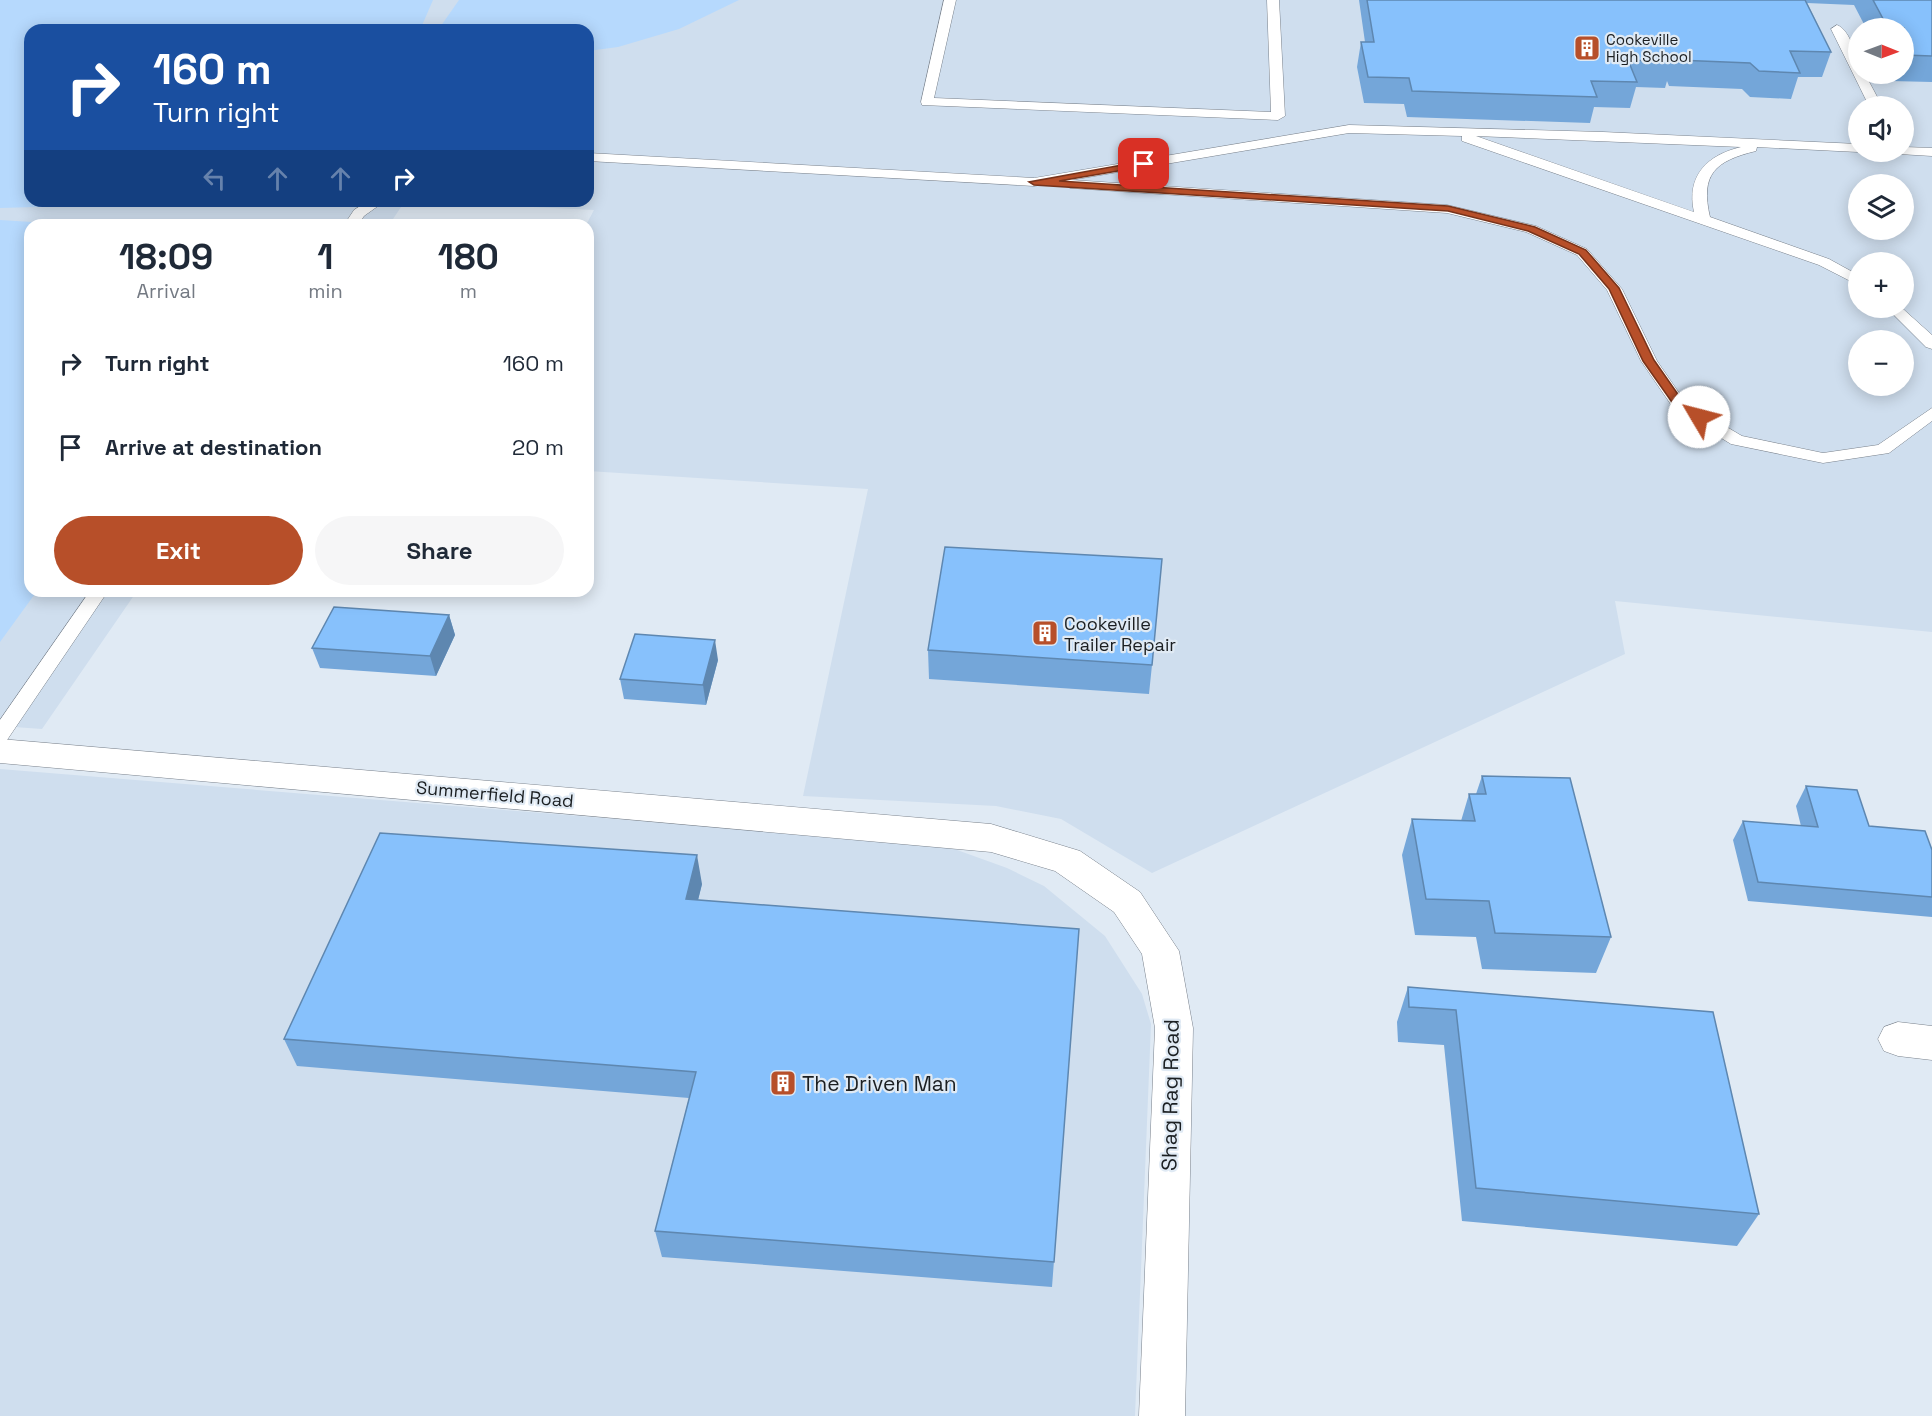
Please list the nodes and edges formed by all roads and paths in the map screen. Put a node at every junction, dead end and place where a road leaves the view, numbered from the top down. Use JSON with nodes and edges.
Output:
{"nodes":[{"id":1,"x":950,"y":0,"type":"edge"},
{"id":2,"x":1273,"y":0,"type":"edge"},
{"id":3,"x":1837,"y":29,"type":"dead end"},
{"id":4,"x":1848,"y":51,"type":"edge"},
{"id":5,"x":1448,"y":132,"type":"junction"},
{"id":6,"x":1778,"y":144,"type":"junction"},
{"id":7,"x":1848,"y":148,"type":"edge"},
{"id":8,"x":1914,"y":151,"type":"edge"},
{"id":9,"x":1932,"y":152,"type":"edge"},
{"id":10,"x":594,"y":157,"type":"edge"},
{"id":11,"x":1034,"y":182,"type":"junction"},
{"id":12,"x":368,"y":207,"type":"edge"},
{"id":13,"x":355,"y":219,"type":"edge"},
{"id":14,"x":1703,"y":220,"type":"junction"},
{"id":15,"x":1848,"y":275,"type":"edge"},
{"id":16,"x":1905,"y":318,"type":"edge"},
{"id":17,"x":1932,"y":344,"type":"edge"},
{"id":18,"x":1932,"y":413,"type":"edge"},
{"id":19,"x":95,"y":597,"type":"edge"},
{"id":20,"x":0,"y":735,"type":"edge"},
{"id":21,"x":0,"y":751,"type":"edge"},
{"id":22,"x":991,"y":838,"type":"joint"},
{"id":23,"x":1162,"y":1416,"type":"edge"}],
"edges":[{"from":1,"to":2,"type":"lane"},
{"from":3,"to":4,"type":"lane"},
{"from":5,"to":6,"type":"lane"},
{"from":5,"to":11,"type":"lane"},
{"from":5,"to":14,"type":"lane"},
{"from":6,"to":7,"type":"lane"},
{"from":6,"to":14,"type":"lane"},
{"from":8,"to":9,"type":"lane"},
{"from":10,"to":11,"type":"lane"},
{"from":11,"to":18,"type":"lane"},
{"from":12,"to":13,"type":"lane"},
{"from":14,"to":15,"type":"lane"},
{"from":16,"to":17,"type":"lane"},
{"from":19,"to":20,"type":"lane"},
{"from":21,"to":22,"type":"street","name":"Summerfield Road"},
{"from":22,"to":23,"type":"street","name":"Shag Rag Road"}]}
